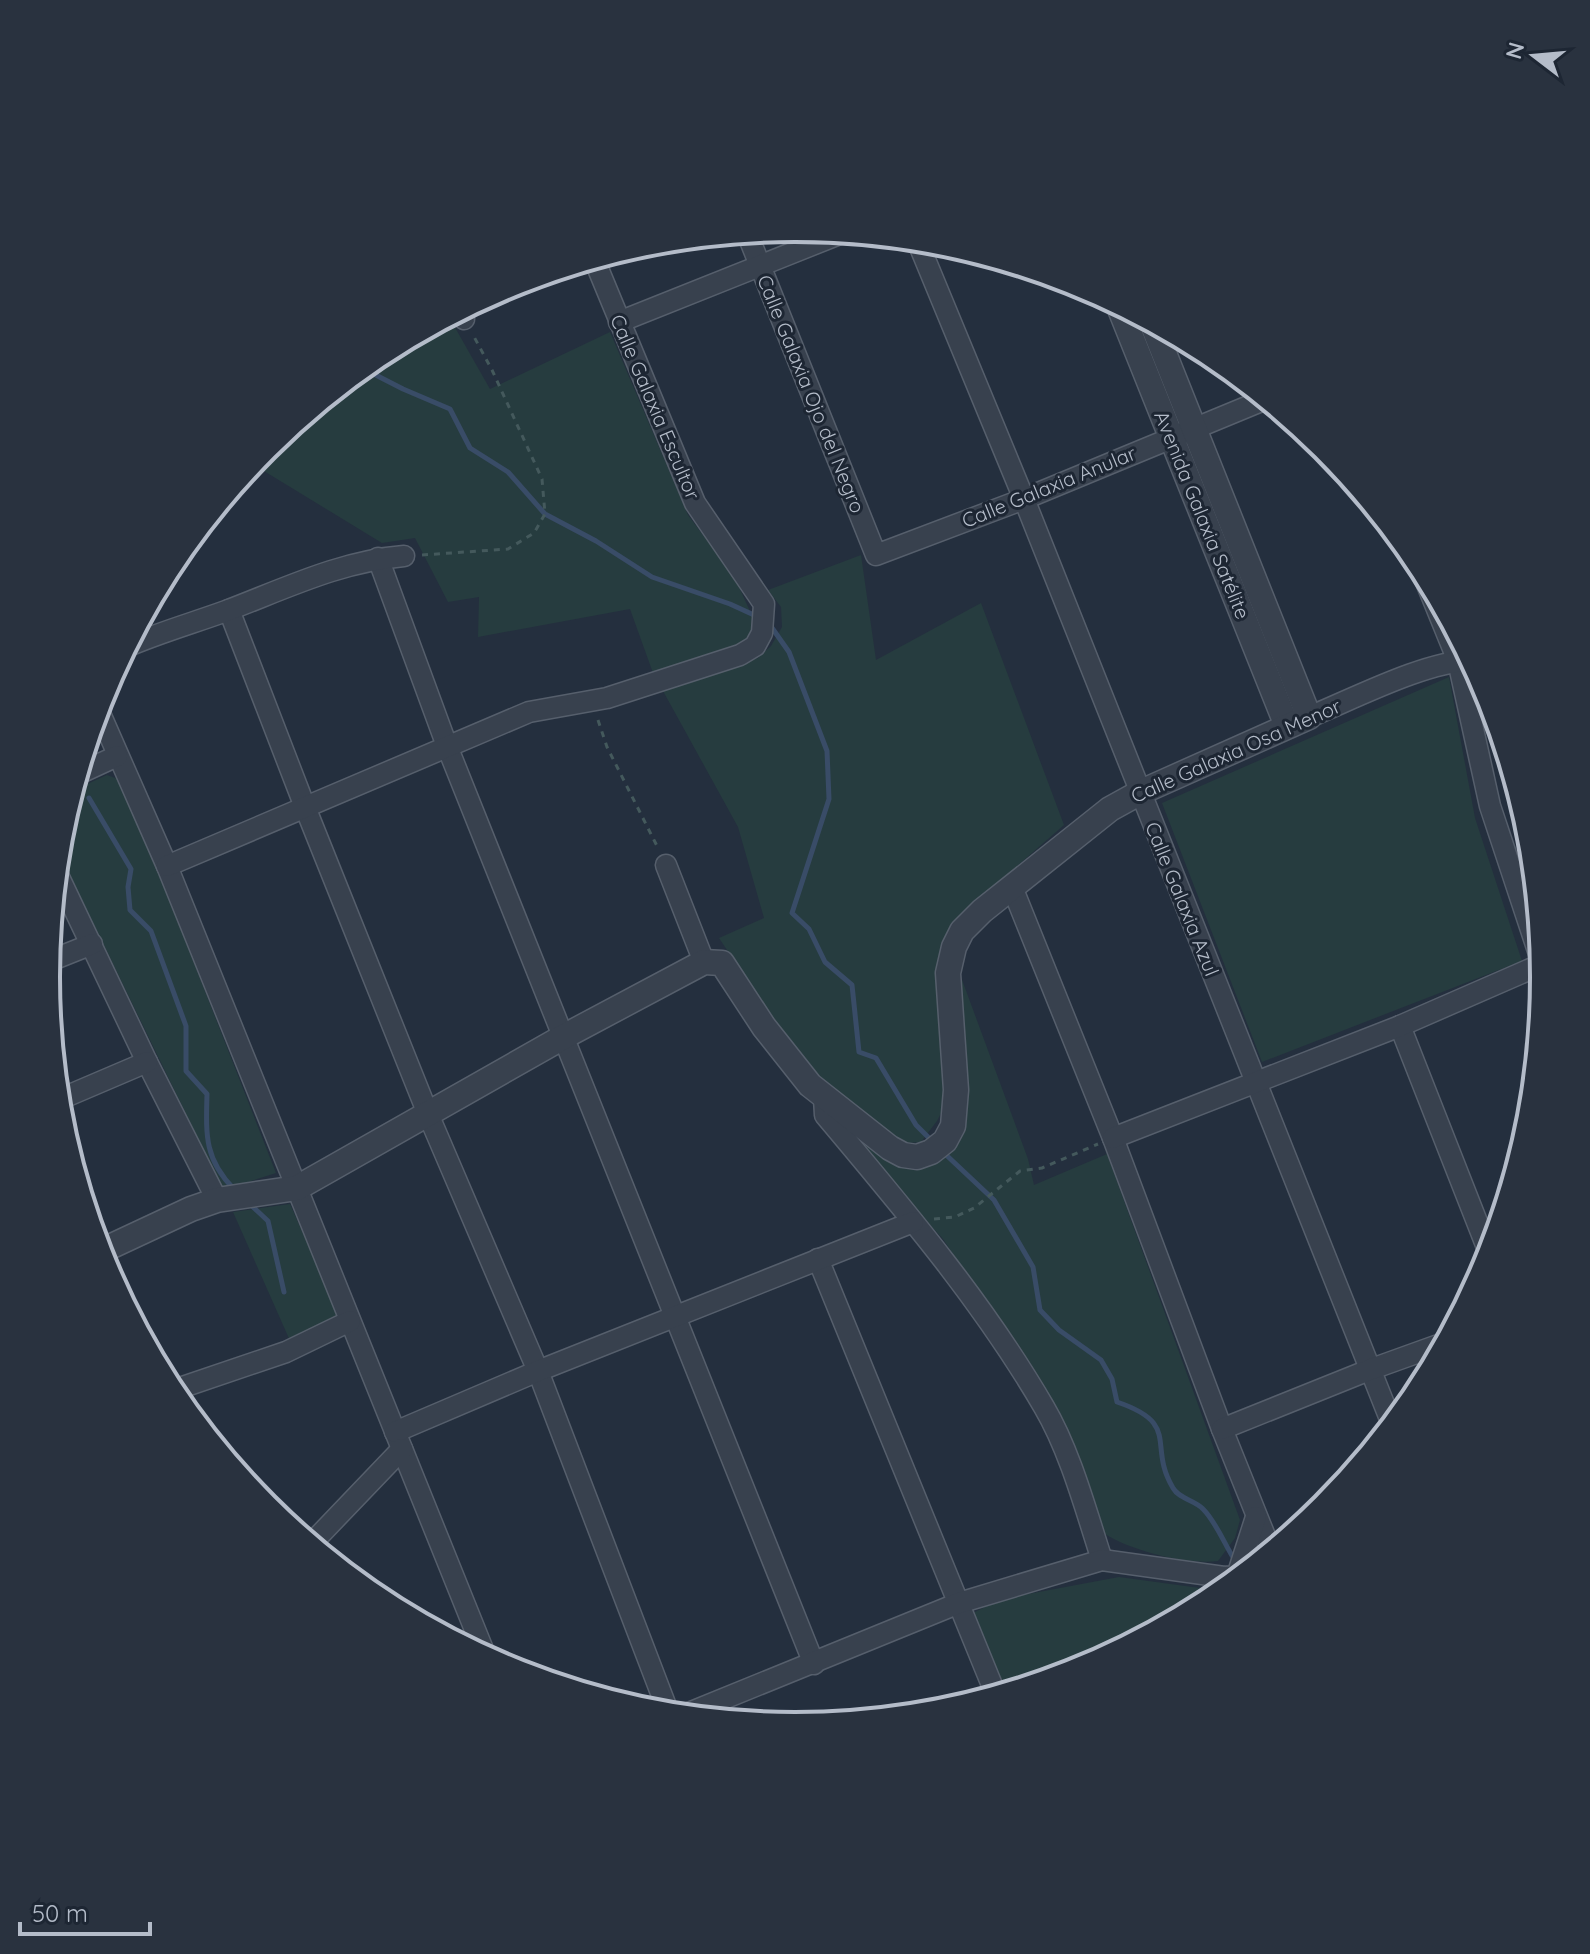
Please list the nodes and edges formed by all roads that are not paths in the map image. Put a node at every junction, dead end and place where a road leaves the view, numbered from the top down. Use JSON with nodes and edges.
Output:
{"nodes":[{"id":1,"x":817,"y":243,"type":"edge"},
{"id":2,"x":751,"y":244,"type":"edge"},
{"id":3,"x":923,"y":253,"type":"edge"},
{"id":4,"x":760,"y":266,"type":"junction"},
{"id":5,"x":598,"y":269,"type":"edge"},
{"id":6,"x":1125,"y":320,"type":"edge"},
{"id":7,"x":619,"y":322,"type":"junction"},
{"id":8,"x":1158,"y":338,"type":"edge"},
{"id":9,"x":1254,"y":404,"type":"edge"},
{"id":10,"x":1194,"y":427,"type":"junction"},
{"id":11,"x":1171,"y":437,"type":"junction"},
{"id":12,"x":1024,"y":499,"type":"junction"},
{"id":13,"x":876,"y":555,"type":"joint"},
{"id":14,"x":404,"y":556,"type":"road end"},
{"id":15,"x":378,"y":558,"type":"junction"},
{"id":16,"x":229,"y":610,"type":"junction"},
{"id":17,"x":141,"y":641,"type":"edge"},
{"id":18,"x":1459,"y":662,"type":"edge"},
{"id":19,"x":1468,"y":682,"type":"edge"},
{"id":20,"x":1298,"y":722,"type":"junction"},
{"id":21,"x":105,"y":726,"type":"edge"},
{"id":22,"x":447,"y":746,"type":"junction"},
{"id":23,"x":117,"y":756,"type":"junction"},
{"id":24,"x":91,"y":768,"type":"edge"},
{"id":25,"x":1139,"y":793,"type":"junction"},
{"id":26,"x":305,"y":807,"type":"junction"},
{"id":27,"x":666,"y":865,"type":"road end"},
{"id":28,"x":167,"y":866,"type":"junction"},
{"id":29,"x":1012,"y":887,"type":"junction"},
{"id":30,"x":65,"y":890,"type":"edge"},
{"id":31,"x":1527,"y":917,"type":"edge"},
{"id":32,"x":92,"y":944,"type":"junction"},
{"id":33,"x":61,"y":956,"type":"edge"},
{"id":34,"x":704,"y":962,"type":"junction"},
{"id":35,"x":1530,"y":971,"type":"edge"},
{"id":36,"x":1400,"y":1026,"type":"junction"},
{"id":37,"x":565,"y":1036,"type":"junction"},
{"id":38,"x":147,"y":1062,"type":"junction"},
{"id":39,"x":1255,"y":1083,"type":"junction"},
{"id":40,"x":70,"y":1095,"type":"edge"},
{"id":41,"x":824,"y":1098,"type":"junction"},
{"id":42,"x":428,"y":1114,"type":"junction"},
{"id":43,"x":1113,"y":1138,"type":"junction"},
{"id":44,"x":297,"y":1188,"type":"junction"},
{"id":45,"x":217,"y":1200,"type":"junction"},
{"id":46,"x":913,"y":1222,"type":"junction"},
{"id":47,"x":1482,"y":1236,"type":"edge"},
{"id":48,"x":112,"y":1246,"type":"edge"},
{"id":49,"x":818,"y":1259,"type":"junction"},
{"id":50,"x":676,"y":1316,"type":"junction"},
{"id":51,"x":350,"y":1321,"type":"junction"},
{"id":52,"x":1430,"y":1348,"type":"edge"},
{"id":53,"x":1369,"y":1370,"type":"junction"},
{"id":54,"x":538,"y":1371,"type":"junction"},
{"id":55,"x":185,"y":1386,"type":"edge"},
{"id":56,"x":1387,"y":1412,"type":"edge"},
{"id":57,"x":1222,"y":1429,"type":"junction"},
{"id":58,"x":398,"y":1440,"type":"junction"},
{"id":59,"x":1256,"y":1517,"type":"junction"},
{"id":60,"x":318,"y":1536,"type":"edge"},
{"id":61,"x":1266,"y":1541,"type":"edge"},
{"id":62,"x":1102,"y":1560,"type":"junction"},
{"id":63,"x":1242,"y":1560,"type":"edge"},
{"id":64,"x":1219,"y":1576,"type":"edge"},
{"id":65,"x":959,"y":1603,"type":"junction"},
{"id":66,"x":479,"y":1640,"type":"edge"},
{"id":67,"x":814,"y":1664,"type":"junction"},
{"id":68,"x":992,"y":1685,"type":"edge"},
{"id":69,"x":664,"y":1700,"type":"edge"},
{"id":70,"x":706,"y":1707,"type":"edge"}],
"edges":[{"from":1,"to":4,"type":"street"},
{"from":2,"to":4,"type":"street","name":"Calle Galaxia Ojo del Negro"},
{"from":3,"to":12,"type":"street","name":"Calle Galaxia Azul"},
{"from":4,"to":7,"type":"street"},
{"from":4,"to":13,"type":"street","name":"Calle Galaxia Ojo del Negro"},
{"from":5,"to":7,"type":"street","name":"Calle Galaxia Escultor"},
{"from":6,"to":11,"type":"street","name":"Avenida Galaxia Satélite"},
{"from":7,"to":22,"type":"street","name":"Calle Galaxia Escultor"},
{"from":8,"to":10,"type":"street","name":"Avenida Galaxia Satélite"},
{"from":9,"to":10,"type":"street","name":"Calle Galaxia Anular"},
{"from":10,"to":11,"type":"street","name":"Calle Galaxia Anular"},
{"from":10,"to":20,"type":"street","name":"Avenida Galaxia Satélite"},
{"from":11,"to":12,"type":"street","name":"Calle Galaxia Anular"},
{"from":11,"to":20,"type":"street","name":"Avenida Galaxia Satélite"},
{"from":12,"to":13,"type":"street","name":"Calle Galaxia Anular"},
{"from":12,"to":25,"type":"street","name":"Calle Galaxia Azul"},
{"from":14,"to":15,"type":"street"},
{"from":15,"to":16,"type":"street"},
{"from":15,"to":22,"type":"street"},
{"from":16,"to":17,"type":"street"},
{"from":16,"to":26,"type":"street"},
{"from":18,"to":20,"type":"street","name":"Calle Galaxia Osa Menor"},
{"from":19,"to":31,"type":"street"},
{"from":20,"to":25,"type":"street","name":"Calle Galaxia Osa Menor"},
{"from":21,"to":23,"type":"street"},
{"from":22,"to":26,"type":"street"},
{"from":22,"to":37,"type":"street"},
{"from":23,"to":24,"type":"street"},
{"from":23,"to":28,"type":"street"},
{"from":25,"to":29,"type":"street","name":"Calle Galaxia Osa Menor"},
{"from":25,"to":39,"type":"street","name":"Calle Galaxia Azul"},
{"from":26,"to":28,"type":"street"},
{"from":26,"to":42,"type":"street"},
{"from":27,"to":34,"type":"street"},
{"from":28,"to":44,"type":"street"},
{"from":29,"to":41,"type":"street","name":"Calle Galaxia Osa Menor"},
{"from":29,"to":43,"type":"street"},
{"from":30,"to":32,"type":"street"},
{"from":32,"to":33,"type":"street"},
{"from":32,"to":38,"type":"street"},
{"from":34,"to":37,"type":"street"},
{"from":34,"to":41,"type":"street","name":"Calle Galaxia Osa Menor"},
{"from":35,"to":36,"type":"street"},
{"from":36,"to":39,"type":"street"},
{"from":36,"to":47,"type":"street"},
{"from":37,"to":42,"type":"street"},
{"from":37,"to":50,"type":"street"},
{"from":38,"to":40,"type":"street"},
{"from":38,"to":45,"type":"street"},
{"from":39,"to":43,"type":"street"},
{"from":39,"to":53,"type":"street","name":"Calle Galaxia Azul"},
{"from":41,"to":46,"type":"street"},
{"from":42,"to":44,"type":"street"},
{"from":42,"to":54,"type":"street"},
{"from":43,"to":57,"type":"street"},
{"from":44,"to":45,"type":"street"},
{"from":44,"to":51,"type":"street"},
{"from":45,"to":48,"type":"street"},
{"from":46,"to":49,"type":"street"},
{"from":46,"to":62,"type":"street"},
{"from":49,"to":50,"type":"street"},
{"from":49,"to":65,"type":"street"},
{"from":50,"to":54,"type":"street"},
{"from":50,"to":67,"type":"street"},
{"from":51,"to":55,"type":"street"},
{"from":51,"to":58,"type":"street"},
{"from":52,"to":53,"type":"street"},
{"from":53,"to":56,"type":"street","name":"Calle Galaxia Azul"},
{"from":53,"to":57,"type":"street"},
{"from":54,"to":58,"type":"street"},
{"from":54,"to":69,"type":"street"},
{"from":57,"to":59,"type":"street"},
{"from":58,"to":60,"type":"street"},
{"from":58,"to":66,"type":"street"},
{"from":59,"to":61,"type":"street"},
{"from":59,"to":63,"type":"street"},
{"from":62,"to":64,"type":"street"},
{"from":62,"to":65,"type":"street"},
{"from":65,"to":67,"type":"street"},
{"from":65,"to":68,"type":"street"},
{"from":67,"to":70,"type":"street"}]}
